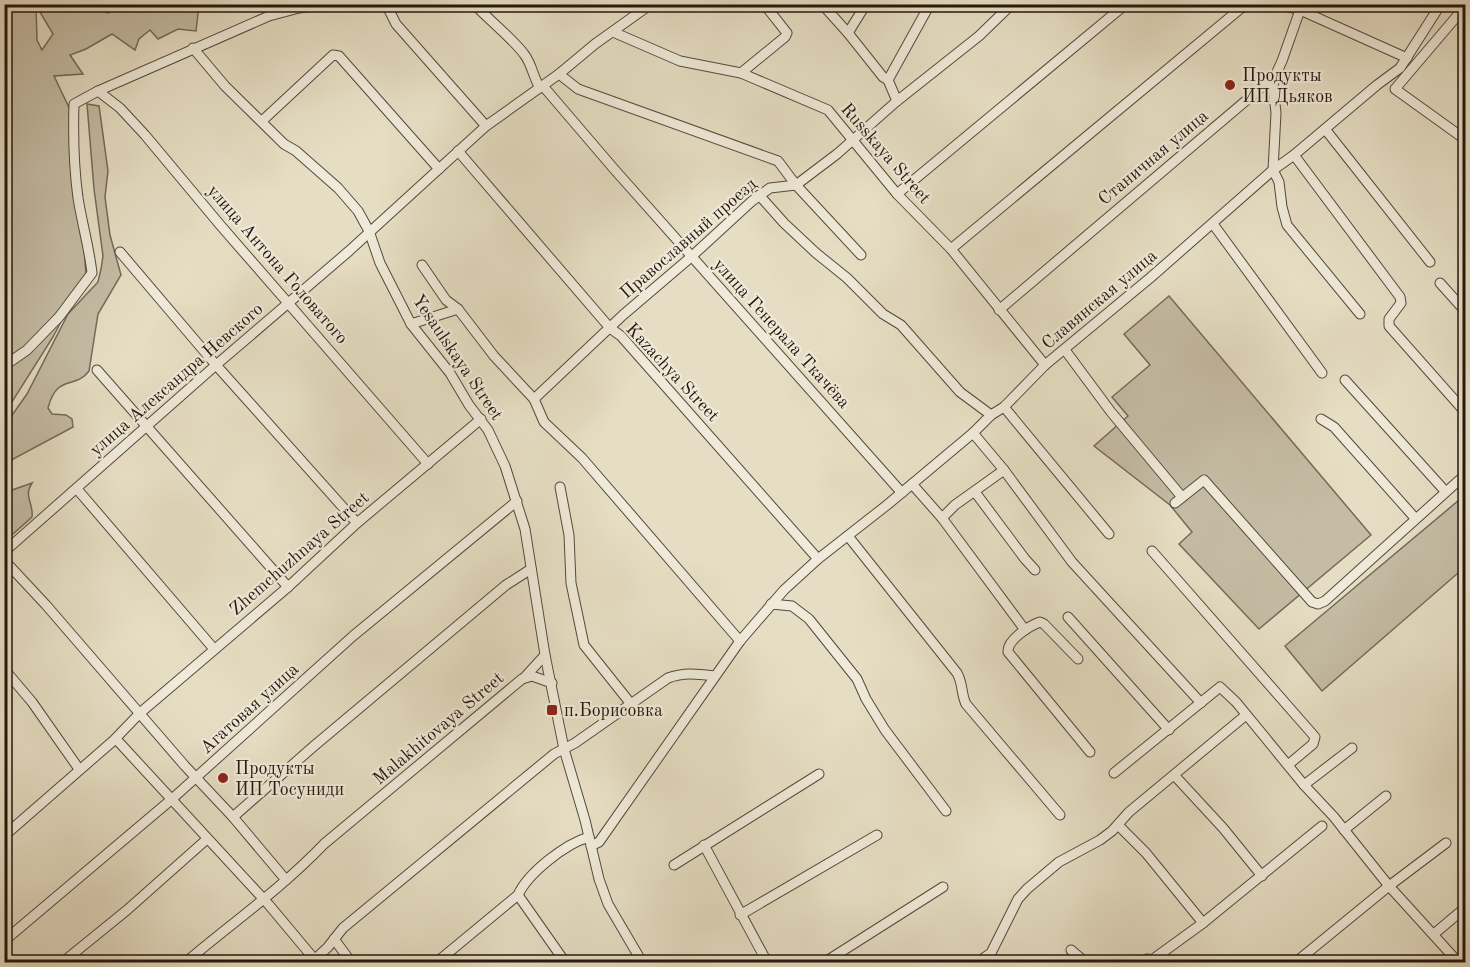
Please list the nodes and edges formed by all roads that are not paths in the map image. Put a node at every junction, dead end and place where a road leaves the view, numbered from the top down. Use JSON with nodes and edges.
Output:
{"nodes":[{"id":1,"x":325,"y":4,"type":"edge"},
{"id":2,"x":386,"y":4,"type":"edge"},
{"id":3,"x":474,"y":4,"type":"edge"},
{"id":4,"x":651,"y":4,"type":"edge"},
{"id":5,"x":764,"y":4,"type":"edge"},
{"id":6,"x":822,"y":4,"type":"edge"},
{"id":7,"x":866,"y":4,"type":"edge"},
{"id":8,"x":930,"y":4,"type":"edge"},
{"id":9,"x":1012,"y":4,"type":"edge"},
{"id":10,"x":1126,"y":4,"type":"edge"},
{"id":11,"x":1246,"y":4,"type":"edge"},
{"id":12,"x":1278,"y":4,"type":"edge"},
{"id":13,"x":1464,"y":4,"type":"edge"},
{"id":14,"x":1300,"y":10,"type":"junction"},
{"id":15,"x":1437,"y":10,"type":"dead end"},
{"id":16,"x":1457,"y":16,"type":"junction"},
{"id":17,"x":1466,"y":22,"type":"edge"},
{"id":18,"x":613,"y":32,"type":"junction"},
{"id":19,"x":848,"y":33,"type":"junction"},
{"id":20,"x":193,"y":48,"type":"junction"},
{"id":21,"x":1407,"y":58,"type":"junction"},
{"id":22,"x":741,"y":73,"type":"junction"},
{"id":23,"x":559,"y":74,"type":"junction"},
{"id":24,"x":1275,"y":76,"type":"junction"},
{"id":25,"x":888,"y":80,"type":"junction"},
{"id":26,"x":542,"y":87,"type":"junction"},
{"id":27,"x":98,"y":91,"type":"junction"},
{"id":28,"x":897,"y":101,"type":"junction"},
{"id":29,"x":262,"y":121,"type":"junction"},
{"id":30,"x":486,"y":126,"type":"junction"},
{"id":31,"x":1325,"y":129,"type":"junction"},
{"id":32,"x":854,"y":139,"type":"junction"},
{"id":33,"x":1466,"y":140,"type":"edge"},
{"id":34,"x":458,"y":151,"type":"junction"},
{"id":35,"x":1294,"y":155,"type":"junction"},
{"id":36,"x":439,"y":169,"type":"junction"},
{"id":37,"x":1273,"y":170,"type":"junction"},
{"id":38,"x":796,"y":185,"type":"junction"},
{"id":39,"x":897,"y":194,"type":"junction"},
{"id":40,"x":759,"y":195,"type":"junction"},
{"id":41,"x":1213,"y":224,"type":"junction"},
{"id":42,"x":369,"y":231,"type":"junction"},
{"id":43,"x":951,"y":249,"type":"junction"},
{"id":44,"x":120,"y":252,"type":"dead end"},
{"id":45,"x":861,"y":255,"type":"dead end"},
{"id":46,"x":691,"y":256,"type":"junction"},
{"id":47,"x":1430,"y":262,"type":"dead end"},
{"id":48,"x":422,"y":265,"type":"dead end"},
{"id":49,"x":1440,"y":283,"type":"dead end"},
{"id":50,"x":288,"y":303,"type":"junction"},
{"id":51,"x":459,"y":309,"type":"junction"},
{"id":52,"x":999,"y":310,"type":"junction"},
{"id":53,"x":1466,"y":312,"type":"edge"},
{"id":54,"x":1360,"y":314,"type":"dead end"},
{"id":55,"x":411,"y":324,"type":"junction"},
{"id":56,"x":610,"y":328,"type":"junction"},
{"id":57,"x":1065,"y":350,"type":"junction"},
{"id":58,"x":216,"y":365,"type":"junction"},
{"id":59,"x":1045,"y":365,"type":"junction"},
{"id":60,"x":4,"y":366,"type":"edge"},
{"id":61,"x":98,"y":370,"type":"dead end"},
{"id":62,"x":1322,"y":373,"type":"dead end"},
{"id":63,"x":1345,"y":380,"type":"dead end"},
{"id":64,"x":534,"y":399,"type":"junction"},
{"id":65,"x":1004,"y":407,"type":"junction"},
{"id":66,"x":1466,"y":413,"type":"edge"},
{"id":67,"x":992,"y":415,"type":"junction"},
{"id":68,"x":481,"y":419,"type":"junction"},
{"id":69,"x":1322,"y":419,"type":"dead end"},
{"id":70,"x":147,"y":427,"type":"junction"},
{"id":71,"x":973,"y":433,"type":"junction"},
{"id":72,"x":428,"y":464,"type":"junction"},
{"id":73,"x":1004,"y":470,"type":"junction"},
{"id":74,"x":1466,"y":474,"type":"edge"},
{"id":75,"x":912,"y":483,"type":"junction"},
{"id":76,"x":560,"y":487,"type":"dead end"},
{"id":77,"x":77,"y":489,"type":"junction"},
{"id":78,"x":1445,"y":491,"type":"junction"},
{"id":79,"x":975,"y":492,"type":"junction"},
{"id":80,"x":902,"y":493,"type":"junction"},
{"id":81,"x":517,"y":501,"type":"junction"},
{"id":82,"x":942,"y":518,"type":"junction"},
{"id":83,"x":1416,"y":518,"type":"junction"},
{"id":84,"x":357,"y":523,"type":"junction"},
{"id":85,"x":1109,"y":534,"type":"dead end"},
{"id":86,"x":848,"y":536,"type":"junction"},
{"id":87,"x":1152,"y":551,"type":"dead end"},
{"id":88,"x":4,"y":552,"type":"edge"},
{"id":89,"x":818,"y":559,"type":"junction"},
{"id":90,"x":4,"y":560,"type":"edge"},
{"id":91,"x":531,"y":569,"type":"junction"},
{"id":92,"x":1035,"y":570,"type":"dead end"},
{"id":93,"x":288,"y":586,"type":"junction"},
{"id":94,"x":771,"y":604,"type":"junction"},
{"id":95,"x":1068,"y":616,"type":"dead end"},
{"id":96,"x":1025,"y":630,"type":"junction"},
{"id":97,"x":740,"y":641,"type":"junction"},
{"id":98,"x":214,"y":649,"type":"junction"},
{"id":99,"x":545,"y":655,"type":"junction"},
{"id":100,"x":1078,"y":659,"type":"dead end"},
{"id":101,"x":4,"y":669,"type":"edge"},
{"id":102,"x":715,"y":676,"type":"junction"},
{"id":103,"x":522,"y":679,"type":"junction"},
{"id":104,"x":552,"y":683,"type":"junction"},
{"id":105,"x":1201,"y":703,"type":"junction"},
{"id":106,"x":631,"y":704,"type":"junction"},
{"id":107,"x":140,"y":713,"type":"junction"},
{"id":108,"x":1246,"y":714,"type":"junction"},
{"id":109,"x":1168,"y":730,"type":"junction"},
{"id":110,"x":116,"y":739,"type":"junction"},
{"id":111,"x":1352,"y":748,"type":"dead end"},
{"id":112,"x":564,"y":749,"type":"junction"},
{"id":113,"x":1090,"y":752,"type":"dead end"},
{"id":114,"x":1288,"y":765,"type":"junction"},
{"id":115,"x":79,"y":770,"type":"junction"},
{"id":116,"x":1114,"y":773,"type":"dead end"},
{"id":117,"x":819,"y":774,"type":"dead end"},
{"id":118,"x":1175,"y":776,"type":"junction"},
{"id":119,"x":196,"y":777,"type":"junction"},
{"id":120,"x":1305,"y":785,"type":"junction"},
{"id":121,"x":1386,"y":796,"type":"dead end"},
{"id":122,"x":172,"y":799,"type":"junction"},
{"id":123,"x":946,"y":811,"type":"dead end"},
{"id":124,"x":1060,"y":814,"type":"dead end"},
{"id":125,"x":233,"y":817,"type":"junction"},
{"id":126,"x":1118,"y":825,"type":"junction"},
{"id":127,"x":1322,"y":826,"type":"dead end"},
{"id":128,"x":1344,"y":830,"type":"junction"},
{"id":129,"x":877,"y":835,"type":"dead end"},
{"id":130,"x":4,"y":836,"type":"edge"},
{"id":131,"x":207,"y":839,"type":"junction"},
{"id":132,"x":590,"y":841,"type":"junction"},
{"id":133,"x":1446,"y":843,"type":"dead end"},
{"id":134,"x":704,"y":845,"type":"junction"},
{"id":135,"x":675,"y":865,"type":"dead end"},
{"id":136,"x":1262,"y":876,"type":"junction"},
{"id":137,"x":286,"y":880,"type":"junction"},
{"id":138,"x":1389,"y":886,"type":"junction"},
{"id":139,"x":943,"y":887,"type":"dead end"},
{"id":140,"x":518,"y":896,"type":"junction"},
{"id":141,"x":263,"y":899,"type":"junction"},
{"id":142,"x":1466,"y":908,"type":"edge"},
{"id":143,"x":740,"y":915,"type":"junction"},
{"id":144,"x":1203,"y":923,"type":"junction"},
{"id":145,"x":1434,"y":934,"type":"junction"},
{"id":146,"x":334,"y":939,"type":"junction"},
{"id":147,"x":4,"y":941,"type":"edge"},
{"id":148,"x":1071,"y":950,"type":"dead end"},
{"id":149,"x":313,"y":961,"type":"edge"},
{"id":150,"x":562,"y":961,"type":"edge"},
{"id":151,"x":1152,"y":962,"type":"edge"},
{"id":152,"x":63,"y":963,"type":"edge"},
{"id":153,"x":186,"y":963,"type":"edge"},
{"id":154,"x":351,"y":963,"type":"edge"},
{"id":155,"x":437,"y":963,"type":"edge"},
{"id":156,"x":642,"y":963,"type":"edge"},
{"id":157,"x":767,"y":963,"type":"edge"},
{"id":158,"x":825,"y":963,"type":"edge"},
{"id":159,"x":978,"y":963,"type":"edge"},
{"id":160,"x":1085,"y":963,"type":"edge"},
{"id":161,"x":1139,"y":963,"type":"edge"},
{"id":162,"x":1296,"y":963,"type":"edge"},
{"id":163,"x":1458,"y":963,"type":"edge"}],
"edges":[{"from":1,"to":20,"type":"street"},
{"from":2,"to":30,"type":"street"},
{"from":3,"to":26,"type":"street","name":"улица Генерала Ткачёва"},
{"from":4,"to":18,"type":"street","name":"улица Александра Невского"},
{"from":5,"to":22,"type":"street"},
{"from":6,"to":19,"type":"street"},
{"from":7,"to":19,"type":"street"},
{"from":8,"to":25,"type":"street"},
{"from":9,"to":28,"type":"street","name":"Православный проезд"},
{"from":10,"to":39,"type":"street"},
{"from":11,"to":43,"type":"street"},
{"from":12,"to":14,"type":"street"},
{"from":13,"to":16,"type":"street"},
{"from":14,"to":21,"type":"street"},
{"from":14,"to":24,"type":"street","name":"Станичная улица"},
{"from":15,"to":21,"type":"street","name":"Славянская улица"},
{"from":16,"to":17,"type":"street"},
{"from":16,"to":33,"type":"street"},
{"from":18,"to":22,"type":"street","name":"Russkaya Street"},
{"from":18,"to":23,"type":"street","name":"улица Александра Невского"},
{"from":19,"to":25,"type":"street"},
{"from":20,"to":27,"type":"street"},
{"from":20,"to":29,"type":"street","name":"Yesaulskaya Street"},
{"from":21,"to":31,"type":"street","name":"Славянская улица"},
{"from":22,"to":32,"type":"street","name":"Russkaya Street"},
{"from":23,"to":26,"type":"street","name":"улица Александра Невского"},
{"from":23,"to":38,"type":"street"},
{"from":24,"to":37,"type":"street"},
{"from":24,"to":52,"type":"street","name":"Станичная улица"},
{"from":25,"to":28,"type":"street"},
{"from":26,"to":30,"type":"street","name":"улица Александра Невского"},
{"from":26,"to":46,"type":"street","name":"улица Генерала Ткачёва"},
{"from":27,"to":50,"type":"street","name":"улица Антона Головатого"},
{"from":27,"to":60,"type":"street"},
{"from":28,"to":32,"type":"street","name":"Православный проезд"},
{"from":29,"to":36,"type":"street"},
{"from":29,"to":42,"type":"street","name":"Yesaulskaya Street"},
{"from":30,"to":34,"type":"street","name":"улица Александра Невского"},
{"from":31,"to":35,"type":"street","name":"Славянская улица"},
{"from":31,"to":47,"type":"street"},
{"from":32,"to":38,"type":"street","name":"Православный проезд"},
{"from":32,"to":39,"type":"street","name":"Russkaya Street"},
{"from":34,"to":36,"type":"street","name":"улица Александра Невского"},
{"from":34,"to":56,"type":"street","name":"Kazachya Street"},
{"from":35,"to":37,"type":"street","name":"Славянская улица"},
{"from":35,"to":66,"type":"street"},
{"from":36,"to":42,"type":"street","name":"улица Александра Невского"},
{"from":37,"to":41,"type":"street","name":"Славянская улица"},
{"from":37,"to":54,"type":"street"},
{"from":38,"to":40,"type":"street","name":"Православный проезд"},
{"from":38,"to":45,"type":"street"},
{"from":39,"to":43,"type":"street","name":"Russkaya Street"},
{"from":40,"to":46,"type":"street","name":"Православный проезд"},
{"from":40,"to":67,"type":"street"},
{"from":41,"to":57,"type":"street","name":"Славянская улица"},
{"from":41,"to":62,"type":"street"},
{"from":42,"to":50,"type":"street","name":"улица Александра Невского"},
{"from":42,"to":55,"type":"street","name":"Yesaulskaya Street"},
{"from":43,"to":52,"type":"street","name":"Russkaya Street"},
{"from":44,"to":58,"type":"street"},
{"from":46,"to":56,"type":"street","name":"Православный проезд"},
{"from":46,"to":80,"type":"street","name":"улица Генерала Ткачёва"},
{"from":48,"to":51,"type":"street","name":"Yesaulskaya Street"},
{"from":49,"to":53,"type":"street"},
{"from":50,"to":58,"type":"street","name":"улица Александра Невского"},
{"from":50,"to":72,"type":"street","name":"улица Антона Головатого"},
{"from":51,"to":55,"type":"street"},
{"from":51,"to":64,"type":"street","name":"Yesaulskaya Street"},
{"from":52,"to":59,"type":"street","name":"Russkaya Street"},
{"from":55,"to":68,"type":"street","name":"Yesaulskaya Street"},
{"from":56,"to":64,"type":"street","name":"Православный проезд"},
{"from":56,"to":89,"type":"street","name":"Kazachya Street"},
{"from":57,"to":59,"type":"street","name":"Славянская улица"},
{"from":57,"to":83,"type":"street"},
{"from":58,"to":70,"type":"street","name":"улица Александра Невского"},
{"from":58,"to":84,"type":"street"},
{"from":59,"to":65,"type":"street","name":"Славянская улица"},
{"from":61,"to":70,"type":"street"},
{"from":63,"to":78,"type":"street"},
{"from":64,"to":97,"type":"street","name":"Yesaulskaya Street"},
{"from":65,"to":67,"type":"street","name":"Славянская улица"},
{"from":65,"to":85,"type":"street"},
{"from":67,"to":71,"type":"street","name":"Славянская улица"},
{"from":68,"to":72,"type":"street","name":"Zhemchuzhnaya Street"},
{"from":68,"to":81,"type":"street","name":"Yesaulskaya Street"},
{"from":69,"to":83,"type":"street"},
{"from":70,"to":77,"type":"street","name":"улица Александра Невского"},
{"from":70,"to":93,"type":"street"},
{"from":71,"to":73,"type":"street"},
{"from":71,"to":75,"type":"street","name":"Славянская улица"},
{"from":72,"to":84,"type":"street","name":"Zhemchuzhnaya Street"},
{"from":73,"to":79,"type":"street"},
{"from":73,"to":105,"type":"street"},
{"from":74,"to":78,"type":"street"},
{"from":75,"to":80,"type":"street","name":"Славянская улица"},
{"from":75,"to":82,"type":"street"},
{"from":76,"to":106,"type":"street"},
{"from":77,"to":88,"type":"street","name":"улица Александра Невского"},
{"from":77,"to":98,"type":"street"},
{"from":78,"to":83,"type":"street"},
{"from":79,"to":82,"type":"street"},
{"from":79,"to":92,"type":"street"},
{"from":80,"to":86,"type":"street","name":"Славянская улица"},
{"from":81,"to":91,"type":"street","name":"Yesaulskaya Street"},
{"from":81,"to":119,"type":"street","name":"Агатовая улица"},
{"from":82,"to":96,"type":"street"},
{"from":84,"to":93,"type":"street","name":"Zhemchuzhnaya Street"},
{"from":86,"to":89,"type":"street","name":"Славянская улица"},
{"from":86,"to":124,"type":"street"},
{"from":87,"to":114,"type":"street"},
{"from":89,"to":94,"type":"street","name":"Славянская улица"},
{"from":90,"to":107,"type":"street"},
{"from":91,"to":99,"type":"street","name":"Yesaulskaya Street"},
{"from":91,"to":125,"type":"street"},
{"from":93,"to":98,"type":"street","name":"Zhemchuzhnaya Street"},
{"from":94,"to":97,"type":"street","name":"Славянская улица"},
{"from":94,"to":123,"type":"street"},
{"from":95,"to":109,"type":"street"},
{"from":96,"to":100,"type":"street"},
{"from":96,"to":113,"type":"street"},
{"from":97,"to":102,"type":"street","name":"Славянская улица"},
{"from":98,"to":107,"type":"street","name":"Zhemchuzhnaya Street"},
{"from":99,"to":103,"type":"street"},
{"from":99,"to":104,"type":"street","name":"Yesaulskaya Street"},
{"from":101,"to":115,"type":"street"},
{"from":102,"to":106,"type":"street"},
{"from":102,"to":132,"type":"street","name":"Славянская улица"},
{"from":103,"to":104,"type":"street","name":"Malakhitovaya Street"},
{"from":103,"to":137,"type":"street","name":"Malakhitovaya Street"},
{"from":104,"to":112,"type":"street","name":"Yesaulskaya Street"},
{"from":105,"to":108,"type":"street"},
{"from":105,"to":109,"type":"street"},
{"from":106,"to":112,"type":"street"},
{"from":107,"to":110,"type":"street","name":"Zhemchuzhnaya Street"},
{"from":107,"to":119,"type":"street"},
{"from":108,"to":114,"type":"street"},
{"from":108,"to":118,"type":"street"},
{"from":109,"to":116,"type":"street"},
{"from":110,"to":115,"type":"street","name":"Zhemchuzhnaya Street"},
{"from":110,"to":122,"type":"street"},
{"from":111,"to":120,"type":"street"},
{"from":112,"to":132,"type":"street","name":"Yesaulskaya Street"},
{"from":112,"to":146,"type":"street"},
{"from":114,"to":120,"type":"street"},
{"from":115,"to":130,"type":"street","name":"Zhemchuzhnaya Street"},
{"from":117,"to":134,"type":"street"},
{"from":118,"to":126,"type":"street"},
{"from":118,"to":136,"type":"street"},
{"from":119,"to":122,"type":"street","name":"Агатовая улица"},
{"from":119,"to":125,"type":"street"},
{"from":120,"to":128,"type":"street"},
{"from":121,"to":128,"type":"street"},
{"from":122,"to":131,"type":"street"},
{"from":122,"to":147,"type":"street","name":"Агатовая улица"},
{"from":125,"to":137,"type":"street"},
{"from":126,"to":144,"type":"street"},
{"from":126,"to":159,"type":"street"},
{"from":127,"to":136,"type":"street"},
{"from":128,"to":138,"type":"street"},
{"from":129,"to":143,"type":"street"},
{"from":131,"to":141,"type":"street"},
{"from":131,"to":152,"type":"street"},
{"from":132,"to":140,"type":"street","name":"Славянская улица"},
{"from":132,"to":156,"type":"street","name":"Yesaulskaya Street"},
{"from":133,"to":138,"type":"street"},
{"from":134,"to":135,"type":"street"},
{"from":134,"to":143,"type":"street"},
{"from":136,"to":144,"type":"street"},
{"from":137,"to":141,"type":"street","name":"Malakhitovaya Street"},
{"from":138,"to":145,"type":"street"},
{"from":138,"to":162,"type":"street"},
{"from":139,"to":158,"type":"street"},
{"from":140,"to":150,"type":"street"},
{"from":140,"to":155,"type":"street","name":"Славянская улица"},
{"from":141,"to":149,"type":"street"},
{"from":141,"to":153,"type":"street","name":"Malakhitovaya Street"},
{"from":142,"to":145,"type":"street"},
{"from":143,"to":157,"type":"street"},
{"from":144,"to":151,"type":"street"},
{"from":145,"to":163,"type":"street"},
{"from":146,"to":149,"type":"street"},
{"from":146,"to":154,"type":"street"},
{"from":148,"to":160,"type":"street"},
{"from":151,"to":161,"type":"street"}]}
